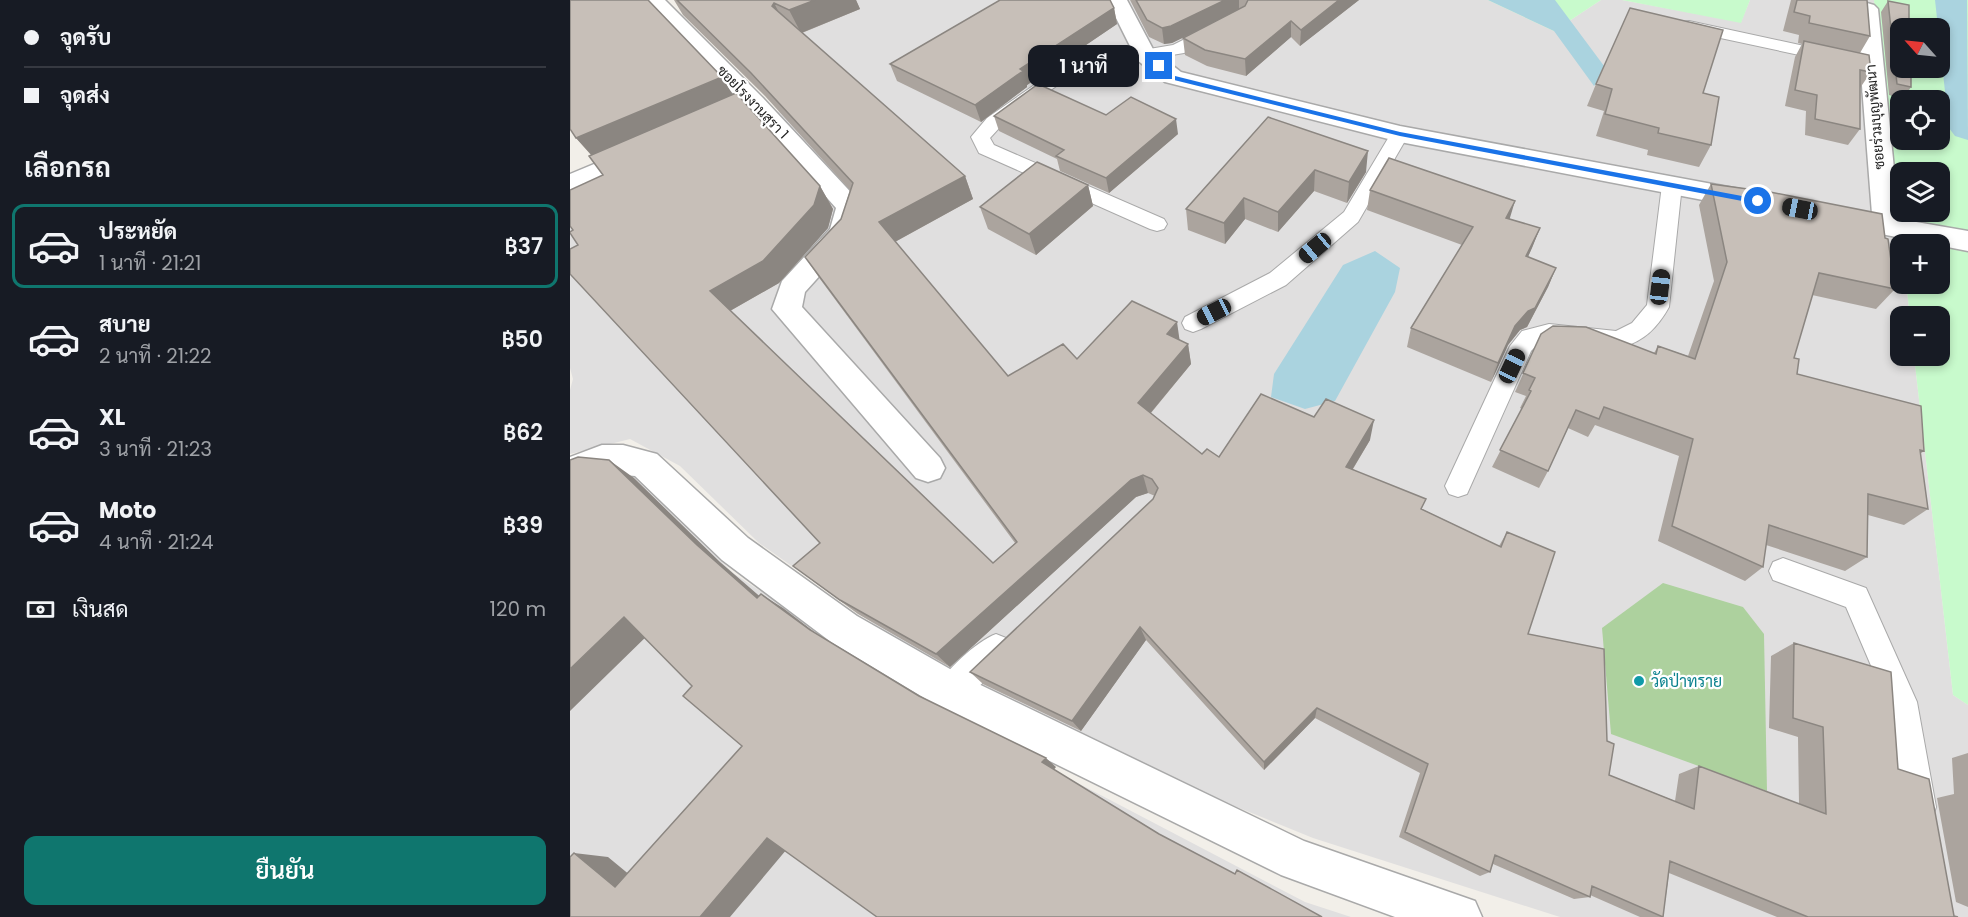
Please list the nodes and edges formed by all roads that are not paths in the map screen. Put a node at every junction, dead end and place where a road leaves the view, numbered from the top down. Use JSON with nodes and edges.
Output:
{"nodes":[{"id":1,"x":1117,"y":0,"type":"edge"},
{"id":2,"x":668,"y":5,"type":"edge"},
{"id":3,"x":1859,"y":5,"type":"edge"},
{"id":4,"x":1228,"y":22,"type":"edge"},
{"id":5,"x":1675,"y":23,"type":"edge"},
{"id":6,"x":1145,"y":56,"type":"junction"},
{"id":7,"x":1860,"y":63,"type":"junction"},
{"id":8,"x":1400,"y":134,"type":"junction"},
{"id":9,"x":660,"y":144,"type":"edge"},
{"id":10,"x":578,"y":180,"type":"edge"},
{"id":11,"x":1672,"y":185,"type":"junction"},
{"id":12,"x":570,"y":202,"type":"edge"},
{"id":13,"x":1773,"y":204,"type":"edge"},
{"id":14,"x":1818,"y":213,"type":"edge"},
{"id":15,"x":1157,"y":224,"type":"dead end"},
{"id":16,"x":1886,"y":225,"type":"junction"},
{"id":17,"x":1968,"y":241,"type":"edge"},
{"id":18,"x":1193,"y":323,"type":"dead end"},
{"id":19,"x":928,"y":468,"type":"dead end"},
{"id":20,"x":570,"y":472,"type":"edge"},
{"id":21,"x":1458,"y":486,"type":"dead end"},
{"id":22,"x":1783,"y":571,"type":"dead end"},
{"id":23,"x":1019,"y":627,"type":"edge"},
{"id":24,"x":950,"y":691,"type":"junction"},
{"id":25,"x":1925,"y":838,"type":"edge"},
{"id":26,"x":1459,"y":917,"type":"edge"}],
"edges":[{"from":1,"to":6,"type":"street"},
{"from":2,"to":19,"type":"street","name":"ซอยโรงงานสุรา 1"},
{"from":3,"to":7,"type":"street","name":"ซอยร่วมบุญพัฒนา"},
{"from":4,"to":6,"type":"lane"},
{"from":5,"to":7,"type":"lane"},
{"from":6,"to":8,"type":"street"},
{"from":6,"to":15,"type":"lane"},
{"from":7,"to":16,"type":"street","name":"ซอยร่วมบุญพัฒนา"},
{"from":8,"to":11,"type":"street"},
{"from":8,"to":18,"type":"lane"},
{"from":9,"to":10,"type":"street"},
{"from":10,"to":12,"type":"lane"},
{"from":11,"to":13,"type":"street"},
{"from":11,"to":21,"type":"lane"},
{"from":14,"to":16,"type":"street"},
{"from":16,"to":17,"type":"street"},
{"from":20,"to":24,"type":"street"},
{"from":22,"to":25,"type":"lane"},
{"from":23,"to":24,"type":"lane"},
{"from":24,"to":26,"type":"street"}]}
